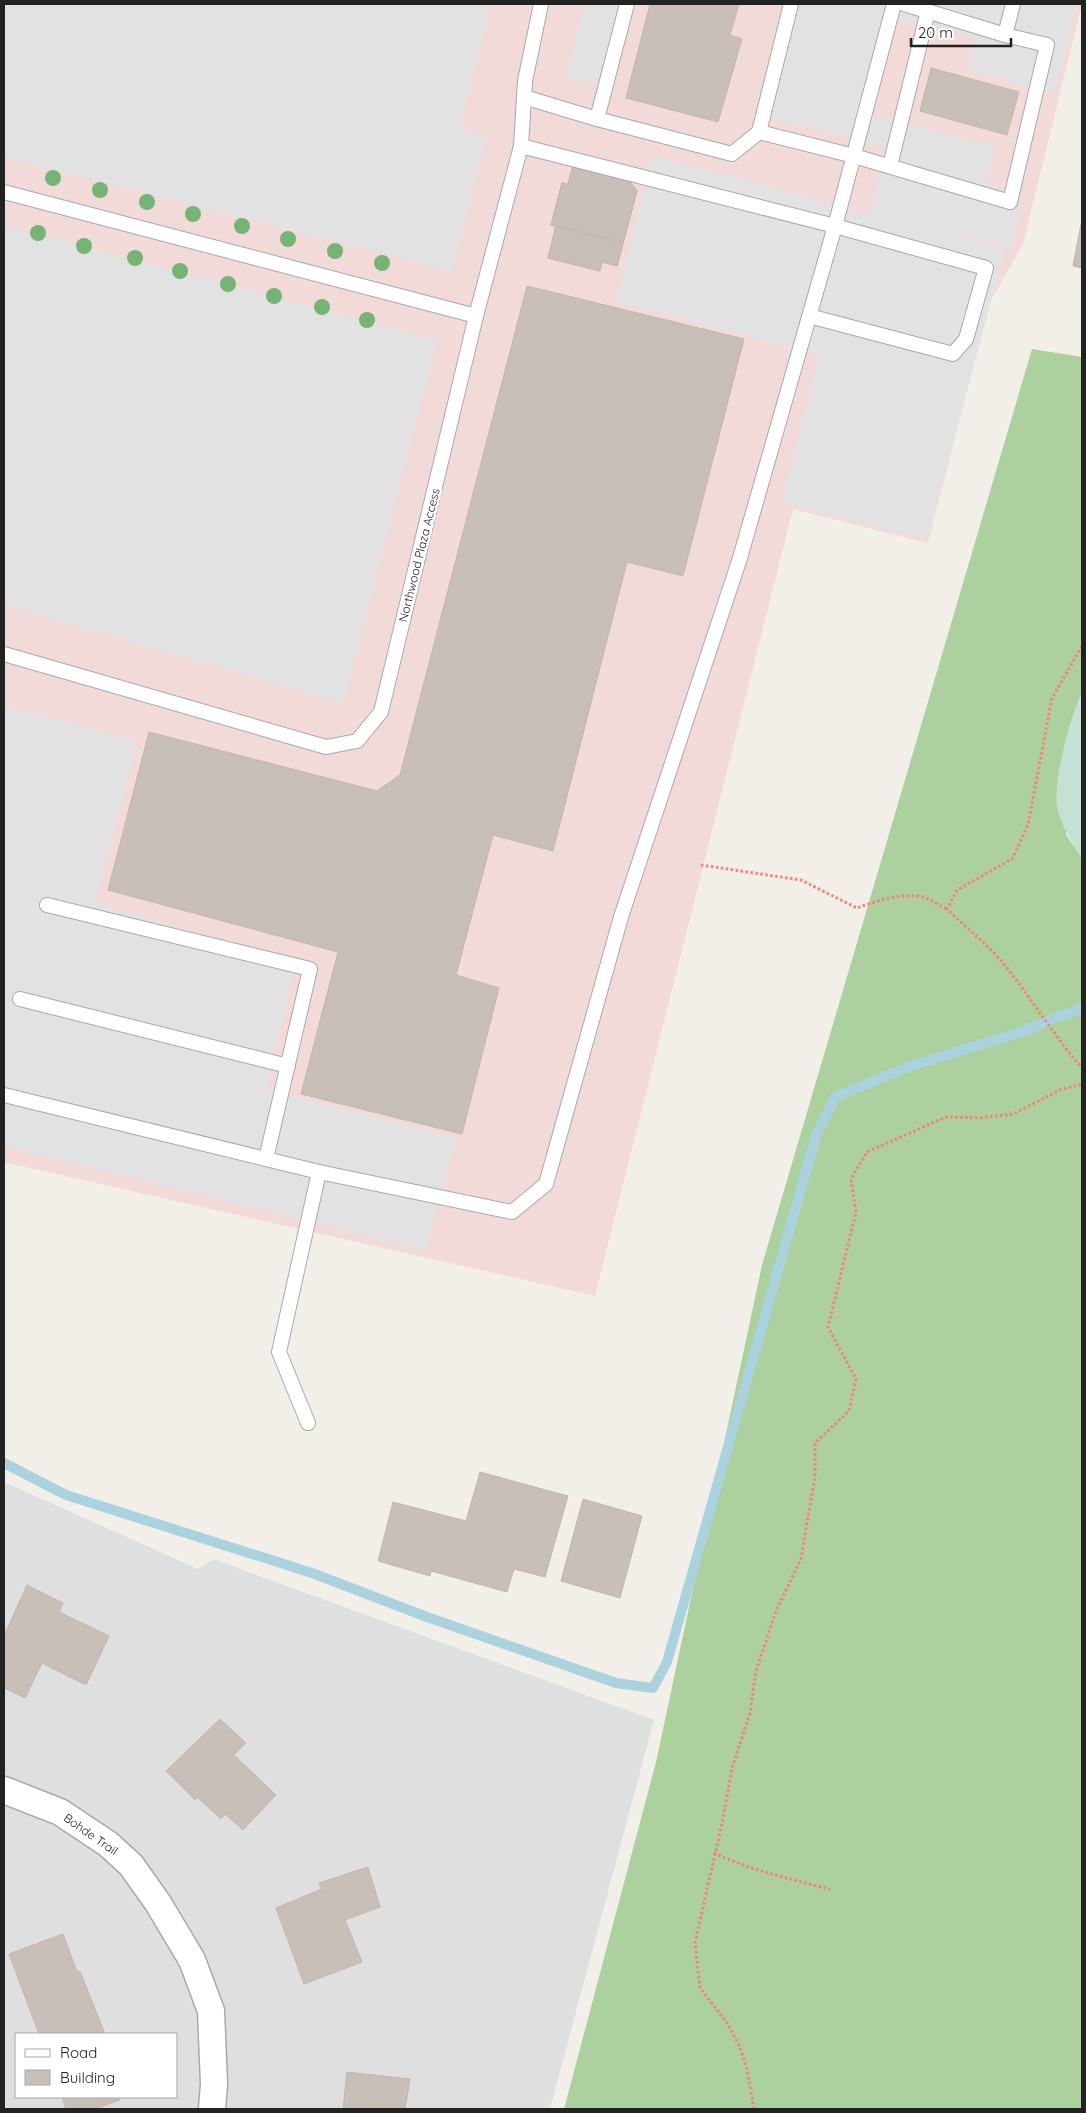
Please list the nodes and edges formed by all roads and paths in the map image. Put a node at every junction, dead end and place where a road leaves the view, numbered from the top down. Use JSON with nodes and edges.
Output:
{"nodes":[{"id":1,"x":541,"y":4,"type":"edge"},
{"id":2,"x":627,"y":4,"type":"edge"},
{"id":3,"x":791,"y":4,"type":"edge"},
{"id":4,"x":894,"y":4,"type":"edge"},
{"id":5,"x":904,"y":4,"type":"edge"},
{"id":6,"x":1013,"y":4,"type":"edge"},
{"id":7,"x":928,"y":11,"type":"junction"},
{"id":8,"x":1005,"y":35,"type":"junction"},
{"id":9,"x":524,"y":98,"type":"junction"},
{"id":10,"x":598,"y":119,"type":"junction"},
{"id":11,"x":759,"y":132,"type":"junction"},
{"id":12,"x":521,"y":146,"type":"junction"},
{"id":13,"x":854,"y":156,"type":"junction"},
{"id":14,"x":890,"y":166,"type":"junction"},
{"id":15,"x":4,"y":192,"type":"edge"},
{"id":16,"x":835,"y":226,"type":"junction"},
{"id":17,"x":476,"y":316,"type":"junction"},
{"id":18,"x":810,"y":316,"type":"junction"},
{"id":19,"x":1082,"y":646,"type":"edge"},
{"id":20,"x":4,"y":654,"type":"edge"},
{"id":21,"x":701,"y":865,"type":"dead end"},
{"id":22,"x":47,"y":905,"type":"dead end"},
{"id":23,"x":947,"y":909,"type":"junction"},
{"id":24,"x":20,"y":999,"type":"dead end"},
{"id":25,"x":288,"y":1066,"type":"junction"},
{"id":26,"x":1082,"y":1068,"type":"edge"},
{"id":27,"x":1082,"y":1084,"type":"edge"},
{"id":28,"x":4,"y":1094,"type":"edge"},
{"id":29,"x":266,"y":1159,"type":"junction"},
{"id":30,"x":320,"y":1172,"type":"junction"},
{"id":31,"x":308,"y":1423,"type":"dead end"},
{"id":32,"x":4,"y":1790,"type":"edge"},
{"id":33,"x":714,"y":1853,"type":"junction"},
{"id":34,"x":832,"y":1890,"type":"dead end"},
{"id":35,"x":212,"y":2109,"type":"edge"},
{"id":36,"x":754,"y":2109,"type":"edge"}],
"edges":[{"from":1,"to":9,"type":"lane","name":"Northwood Plaza Access"},
{"from":2,"to":10,"type":"lane"},
{"from":3,"to":11,"type":"lane"},
{"from":4,"to":13,"type":"lane"},
{"from":5,"to":7,"type":"lane"},
{"from":6,"to":8,"type":"lane"},
{"from":7,"to":8,"type":"lane"},
{"from":7,"to":14,"type":"lane"},
{"from":8,"to":14,"type":"lane"},
{"from":9,"to":10,"type":"lane"},
{"from":9,"to":12,"type":"lane","name":"Northwood Plaza Access"},
{"from":10,"to":11,"type":"lane"},
{"from":11,"to":13,"type":"lane"},
{"from":12,"to":16,"type":"lane"},
{"from":12,"to":17,"type":"lane","name":"Northwood Plaza Access"},
{"from":13,"to":14,"type":"lane"},
{"from":13,"to":16,"type":"lane"},
{"from":15,"to":17,"type":"lane"},
{"from":16,"to":18,"type":"lane"},
{"from":16,"to":18,"type":"lane"},
{"from":17,"to":20,"type":"lane","name":"Northwood Plaza Access"},
{"from":18,"to":30,"type":"lane"},
{"from":19,"to":23,"type":"path"},
{"from":21,"to":23,"type":"path"},
{"from":22,"to":25,"type":"lane"},
{"from":23,"to":26,"type":"path"},
{"from":24,"to":25,"type":"lane"},
{"from":25,"to":29,"type":"lane"},
{"from":27,"to":33,"type":"path"},
{"from":28,"to":29,"type":"lane"},
{"from":29,"to":30,"type":"lane"},
{"from":30,"to":31,"type":"lane"},
{"from":32,"to":35,"type":"street","name":"Bohde Trail"},
{"from":33,"to":34,"type":"path"},
{"from":33,"to":36,"type":"path"}]}
